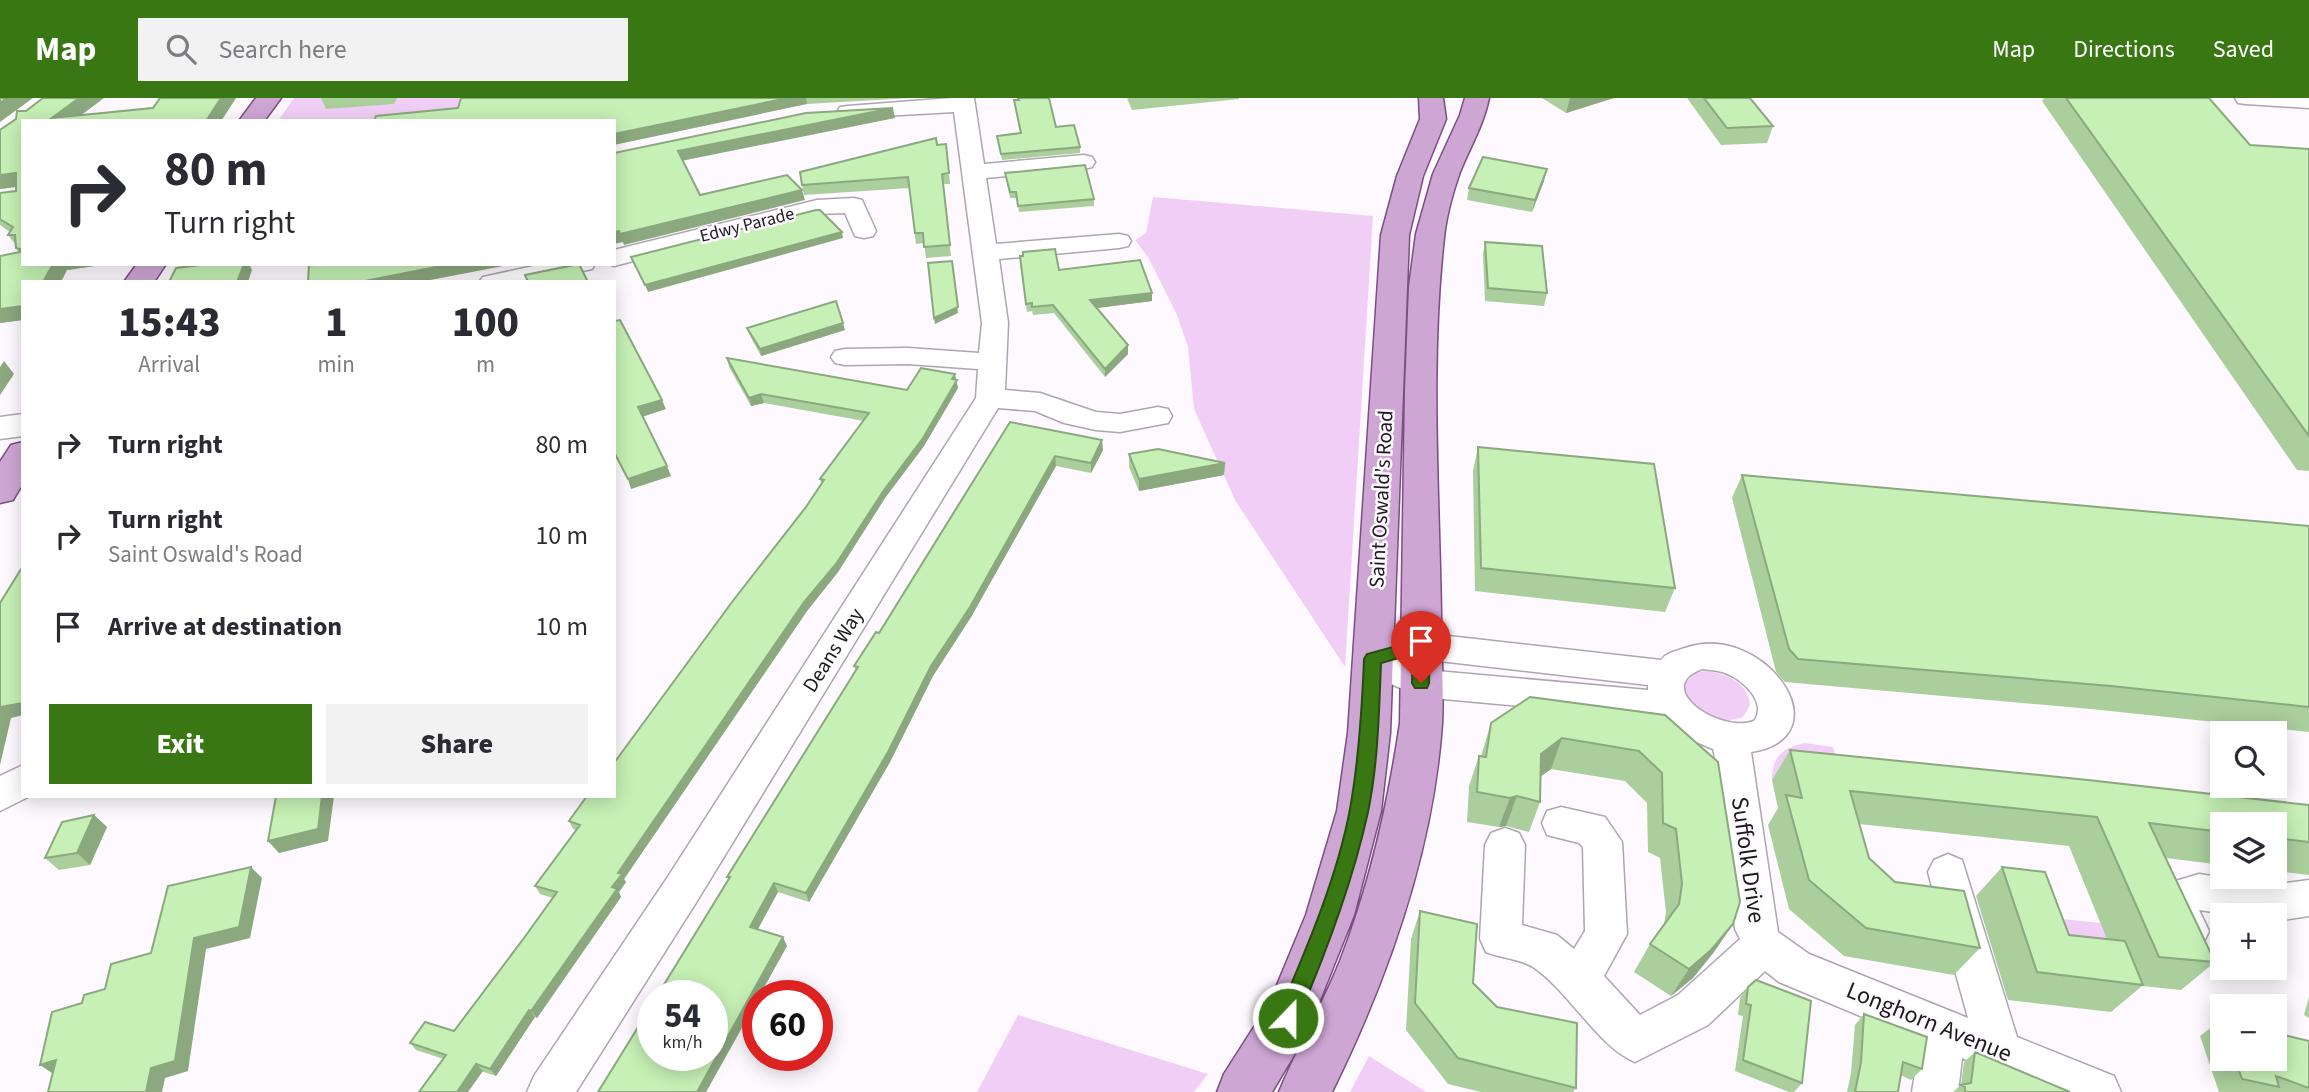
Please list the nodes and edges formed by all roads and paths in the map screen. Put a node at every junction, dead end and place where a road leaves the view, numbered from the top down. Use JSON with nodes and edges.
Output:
{"nodes":[{"id":1,"x":269,"y":98,"type":"edge"},
{"id":2,"x":1430,"y":98,"type":"edge"},
{"id":3,"x":1477,"y":98,"type":"edge"},
{"id":4,"x":2246,"y":98,"type":"edge"},
{"id":5,"x":964,"y":101,"type":"edge"},
{"id":6,"x":2309,"y":102,"type":"edge"},
{"id":7,"x":821,"y":113,"type":"edge"},
{"id":8,"x":253,"y":119,"type":"edge"},
{"id":9,"x":1072,"y":168,"type":"edge"},
{"id":10,"x":975,"y":172,"type":"junction"},
{"id":11,"x":864,"y":232,"type":"dead end"},
{"id":12,"x":1119,"y":240,"type":"dead end"},
{"id":13,"x":985,"y":253,"type":"junction"},
{"id":14,"x":616,"y":257,"type":"edge"},
{"id":15,"x":573,"y":266,"type":"edge"},
{"id":16,"x":502,"y":280,"type":"edge"},
{"id":17,"x":845,"y":357,"type":"dead end"},
{"id":18,"x":993,"y":362,"type":"junction"},
{"id":19,"x":990,"y":398,"type":"junction"},
{"id":20,"x":1158,"y":416,"type":"dead end"},
{"id":21,"x":0,"y":428,"type":"edge"},
{"id":22,"x":17,"y":449,"type":"edge"},
{"id":23,"x":0,"y":491,"type":"edge"},
{"id":24,"x":1373,"y":660,"type":"junction"},
{"id":25,"x":1421,"y":664,"type":"junction"},
{"id":26,"x":1669,"y":690,"type":"junction"},
{"id":27,"x":1729,"y":740,"type":"junction"},
{"id":28,"x":21,"y":782,"type":"edge"},
{"id":29,"x":0,"y":795,"type":"edge"},
{"id":30,"x":1561,"y":822,"type":"dead end"},
{"id":31,"x":1505,"y":845,"type":"dead end"},
{"id":32,"x":1948,"y":873,"type":"dead end"},
{"id":33,"x":2309,"y":898,"type":"edge"},
{"id":34,"x":1763,"y":945,"type":"junction"},
{"id":35,"x":2196,"y":947,"type":"edge"},
{"id":36,"x":1579,"y":979,"type":"junction"},
{"id":37,"x":1944,"y":1028,"type":"junction"},
{"id":38,"x":1999,"y":1050,"type":"junction"},
{"id":39,"x":551,"y":1092,"type":"edge"},
{"id":40,"x":1243,"y":1092,"type":"edge"},
{"id":41,"x":1305,"y":1092,"type":"edge"},
{"id":42,"x":1935,"y":1092,"type":"edge"},
{"id":43,"x":2098,"y":1092,"type":"edge"}],
"edges":[{"from":1,"to":8,"type":"main road"},
{"from":2,"to":24,"type":"main road","name":"Saint Oswald's Road"},
{"from":3,"to":25,"type":"main road","name":"Saint Oswald's Road"},
{"from":4,"to":6,"type":"street"},
{"from":5,"to":7,"type":"street"},
{"from":5,"to":10,"type":"street","name":"Deans Way"},
{"from":9,"to":10,"type":"street"},
{"from":10,"to":13,"type":"street","name":"Deans Way"},
{"from":11,"to":14,"type":"street","name":"Edwy Parade"},
{"from":12,"to":13,"type":"street"},
{"from":13,"to":18,"type":"street","name":"Deans Way"},
{"from":15,"to":16,"type":"street"},
{"from":17,"to":18,"type":"street"},
{"from":18,"to":19,"type":"street","name":"Deans Way"},
{"from":19,"to":20,"type":"street"},
{"from":19,"to":39,"type":"street","name":"Deans Way"},
{"from":21,"to":22,"type":"street"},
{"from":22,"to":23,"type":"main road"},
{"from":24,"to":25,"type":"street"},
{"from":24,"to":40,"type":"main road","name":"Saint Oswald's Road"},
{"from":25,"to":26,"type":"street"},
{"from":25,"to":41,"type":"main road","name":"Saint Oswald's Road"},
{"from":26,"to":27,"type":"street"},
{"from":26,"to":27,"type":"street"},
{"from":27,"to":34,"type":"street","name":"Suffolk Drive"},
{"from":28,"to":29,"type":"street"},
{"from":30,"to":36,"type":"street"},
{"from":31,"to":36,"type":"street"},
{"from":32,"to":38,"type":"street"},
{"from":33,"to":35,"type":"street"},
{"from":34,"to":36,"type":"street","name":"Suffolk Drive"},
{"from":34,"to":37,"type":"street","name":"Longhorn Avenue"},
{"from":37,"to":38,"type":"street","name":"Longhorn Avenue"},
{"from":37,"to":42,"type":"street"},
{"from":38,"to":43,"type":"street","name":"Longhorn Avenue"}]}
